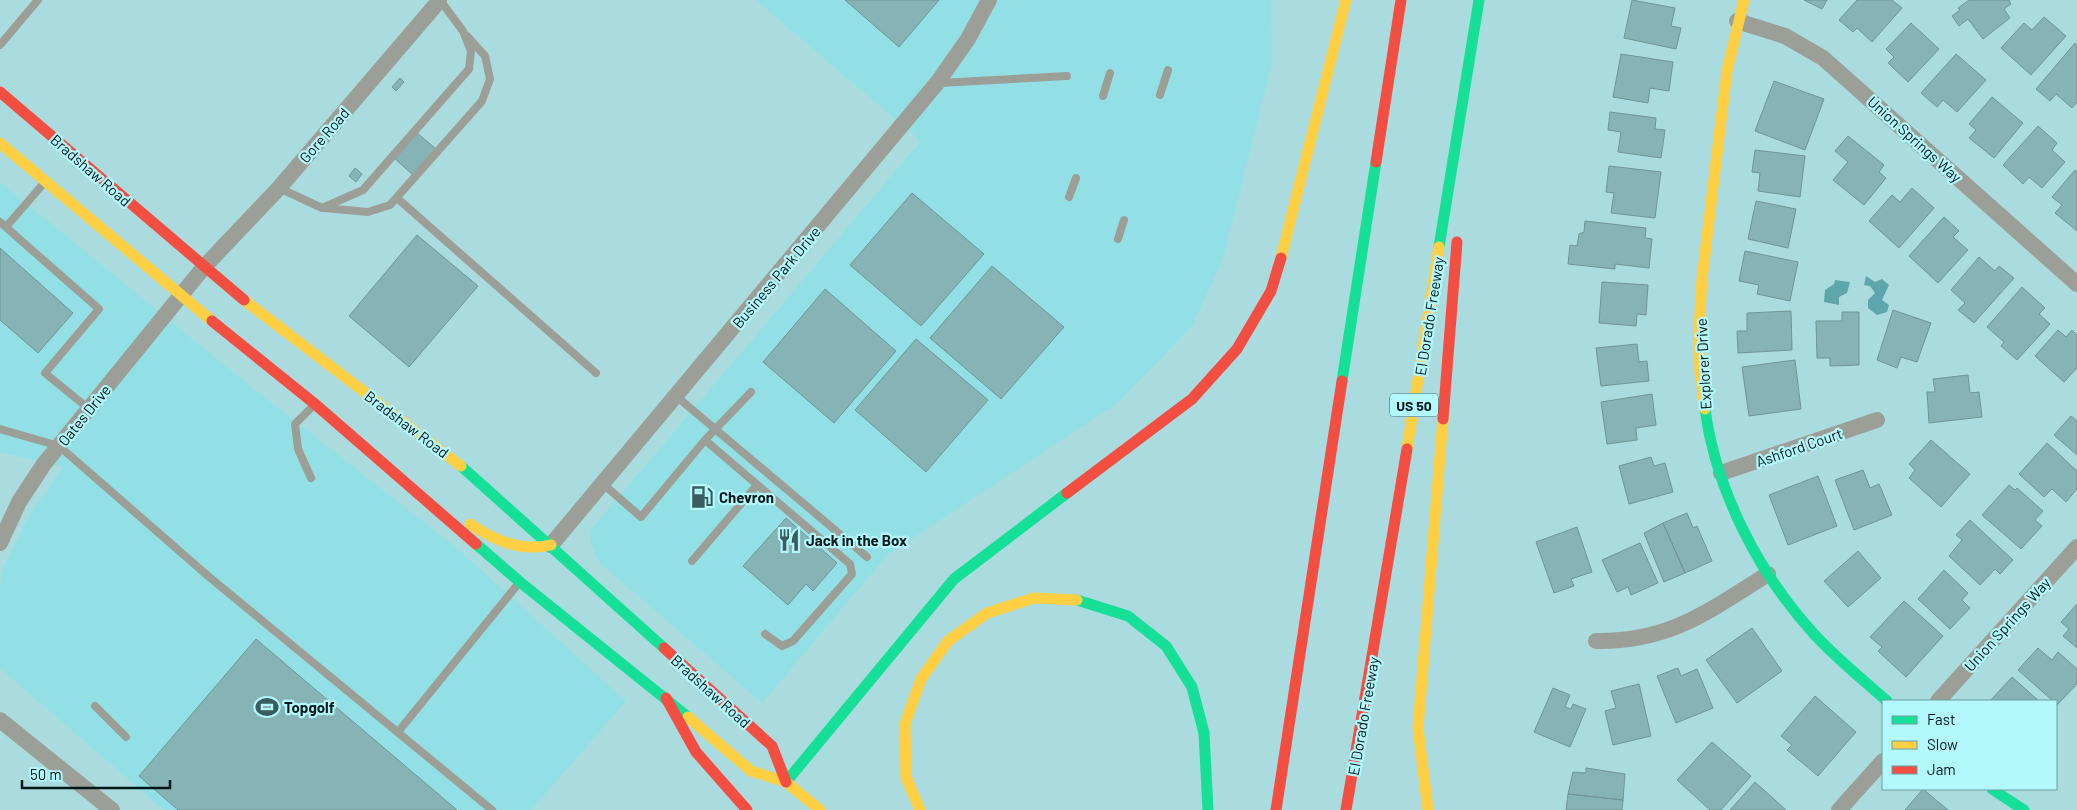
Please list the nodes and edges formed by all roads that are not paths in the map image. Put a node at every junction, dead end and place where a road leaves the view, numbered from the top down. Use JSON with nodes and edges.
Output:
{"nodes":[{"id":1,"x":38,"y":0,"type":"edge"},
{"id":2,"x":439,"y":0,"type":"edge"},
{"id":3,"x":989,"y":0,"type":"edge"},
{"id":4,"x":1346,"y":0,"type":"edge"},
{"id":5,"x":1401,"y":0,"type":"edge"},
{"id":6,"x":1479,"y":0,"type":"edge"},
{"id":7,"x":1744,"y":0,"type":"edge"},
{"id":8,"x":1737,"y":21,"type":"junction"},
{"id":9,"x":463,"y":31,"type":"junction"},
{"id":10,"x":1474,"y":36,"type":"junction"},
{"id":11,"x":0,"y":45,"type":"edge"},
{"id":12,"x":1168,"y":70,"type":"dead end"},
{"id":13,"x":1110,"y":73,"type":"dead end"},
{"id":14,"x":1067,"y":76,"type":"dead end"},
{"id":15,"x":937,"y":83,"type":"junction"},
{"id":16,"x":0,"y":92,"type":"edge"},
{"id":17,"x":1160,"y":95,"type":"dead end"},
{"id":18,"x":1103,"y":96,"type":"dead end"},
{"id":19,"x":0,"y":143,"type":"edge"},
{"id":20,"x":1076,"y":178,"type":"dead end"},
{"id":21,"x":45,"y":181,"type":"junction"},
{"id":22,"x":1462,"y":184,"type":"dead end"},
{"id":23,"x":279,"y":188,"type":"junction"},
{"id":24,"x":1069,"y":197,"type":"dead end"},
{"id":25,"x":397,"y":198,"type":"junction"},
{"id":26,"x":322,"y":208,"type":"junction"},
{"id":27,"x":1124,"y":220,"type":"dead end"},
{"id":28,"x":3,"y":224,"type":"edge"},
{"id":29,"x":1458,"y":234,"type":"dead end"},
{"id":30,"x":1118,"y":239,"type":"dead end"},
{"id":31,"x":204,"y":267,"type":"junction"},
{"id":32,"x":2077,"y":284,"type":"edge"},
{"id":33,"x":180,"y":295,"type":"junction"},
{"id":34,"x":596,"y":373,"type":"dead end"},
{"id":35,"x":751,"y":392,"type":"dead end"},
{"id":36,"x":676,"y":396,"type":"junction"},
{"id":37,"x":315,"y":404,"type":"junction"},
{"id":38,"x":89,"y":409,"type":"junction"},
{"id":39,"x":1877,"y":420,"type":"dead end"},
{"id":40,"x":0,"y":429,"type":"edge"},
{"id":41,"x":716,"y":429,"type":"junction"},
{"id":42,"x":705,"y":440,"type":"junction"},
{"id":43,"x":59,"y":446,"type":"junction"},
{"id":44,"x":1721,"y":473,"type":"junction"},
{"id":45,"x":311,"y":478,"type":"dead end"},
{"id":46,"x":402,"y":480,"type":"junction"},
{"id":47,"x":603,"y":484,"type":"junction"},
{"id":48,"x":757,"y":485,"type":"junction"},
{"id":49,"x":0,"y":543,"type":"edge"},
{"id":50,"x":551,"y":545,"type":"junction"},
{"id":51,"x":2077,"y":547,"type":"edge"},
{"id":52,"x":866,"y":557,"type":"dead end"},
{"id":53,"x":692,"y":561,"type":"dead end"},
{"id":54,"x":1768,"y":574,"type":"junction"},
{"id":55,"x":520,"y":582,"type":"junction"},
{"id":56,"x":765,"y":634,"type":"dead end"},
{"id":57,"x":1596,"y":641,"type":"dead end"},
{"id":58,"x":666,"y":698,"type":"junction"},
{"id":59,"x":1886,"y":700,"type":"edge"},
{"id":60,"x":1939,"y":700,"type":"edge"},
{"id":61,"x":95,"y":706,"type":"dead end"},
{"id":62,"x":0,"y":720,"type":"edge"},
{"id":63,"x":398,"y":732,"type":"junction"},
{"id":64,"x":126,"y":737,"type":"dead end"},
{"id":65,"x":1882,"y":762,"type":"edge"},
{"id":66,"x":786,"y":782,"type":"junction"},
{"id":67,"x":1994,"y":790,"type":"edge"},
{"id":68,"x":112,"y":810,"type":"edge"},
{"id":69,"x":492,"y":810,"type":"edge"},
{"id":70,"x":747,"y":810,"type":"edge"},
{"id":71,"x":820,"y":810,"type":"edge"},
{"id":72,"x":920,"y":810,"type":"edge"},
{"id":73,"x":1208,"y":810,"type":"edge"},
{"id":74,"x":1276,"y":810,"type":"edge"},
{"id":75,"x":1346,"y":810,"type":"edge"},
{"id":76,"x":1428,"y":810,"type":"edge"},
{"id":77,"x":1839,"y":810,"type":"edge"},
{"id":78,"x":2024,"y":810,"type":"edge"}],
"edges":[{"from":1,"to":11,"type":"lane"},
{"from":2,"to":9,"type":"lane"},
{"from":2,"to":23,"type":"street","name":"Gore Road"},
{"from":3,"to":15,"type":"street","name":"Business Park Drive"},
{"from":4,"to":66,"type":"main road"},
{"from":5,"to":74,"type":"main road"},
{"from":6,"to":10,"type":"main road","name":"El Dorado Freeway","number":"US 50"},
{"from":7,"to":8,"type":"main road","name":"Explorer Drive"},
{"from":8,"to":32,"type":"street","name":"Union Springs Way"},
{"from":8,"to":44,"type":"main road","name":"Explorer Drive"},
{"from":9,"to":25,"type":"lane"},
{"from":9,"to":26,"type":"lane"},
{"from":10,"to":22,"type":"main road"},
{"from":10,"to":75,"type":"main road","name":"El Dorado Freeway","number":"US 50"},
{"from":12,"to":17,"type":"lane"},
{"from":13,"to":18,"type":"lane"},
{"from":14,"to":15,"type":"lane"},
{"from":15,"to":36,"type":"street","name":"Business Park Drive"},
{"from":16,"to":31,"type":"main road","name":"Bradshaw Road"},
{"from":19,"to":21,"type":"main road","name":"Bradshaw Road"},
{"from":20,"to":24,"type":"lane"},
{"from":21,"to":28,"type":"lane"},
{"from":21,"to":33,"type":"main road","name":"Bradshaw Road"},
{"from":23,"to":26,"type":"lane"},
{"from":23,"to":31,"type":"street","name":"Gore Road"},
{"from":25,"to":26,"type":"lane"},
{"from":25,"to":34,"type":"lane"},
{"from":27,"to":30,"type":"lane"},
{"from":28,"to":38,"type":"lane"},
{"from":29,"to":76,"type":"main road"},
{"from":31,"to":33,"type":"street","name":"Oates Drive"},
{"from":31,"to":50,"type":"main road","name":"Bradshaw Road"},
{"from":33,"to":37,"type":"main road","name":"Bradshaw Road"},
{"from":33,"to":38,"type":"street","name":"Oates Drive"},
{"from":35,"to":41,"type":"lane"},
{"from":36,"to":41,"type":"lane"},
{"from":36,"to":47,"type":"street","name":"Business Park Drive"},
{"from":37,"to":45,"type":"lane"},
{"from":37,"to":46,"type":"main road","name":"Bradshaw Road"},
{"from":38,"to":43,"type":"street","name":"Oates Drive"},
{"from":39,"to":44,"type":"street","name":"Ashford Court"},
{"from":40,"to":43,"type":"lane"},
{"from":41,"to":42,"type":"lane"},
{"from":41,"to":52,"type":"lane"},
{"from":42,"to":47,"type":"lane"},
{"from":42,"to":48,"type":"lane"},
{"from":43,"to":49,"type":"street","name":"Oates Drive"},
{"from":43,"to":63,"type":"lane"},
{"from":44,"to":54,"type":"main road","name":"Explorer Drive"},
{"from":46,"to":50,"type":"main road"},
{"from":46,"to":55,"type":"main road","name":"Bradshaw Road"},
{"from":47,"to":50,"type":"street","name":"Business Park Drive"},
{"from":48,"to":53,"type":"lane"},
{"from":48,"to":56,"type":"lane"},
{"from":50,"to":66,"type":"main road","name":"Bradshaw Road"},
{"from":51,"to":60,"type":"street","name":"Union Springs Way"},
{"from":54,"to":57,"type":"street"},
{"from":54,"to":59,"type":"main road","name":"Explorer Drive"},
{"from":55,"to":58,"type":"main road","name":"Bradshaw Road"},
{"from":55,"to":63,"type":"lane"},
{"from":58,"to":66,"type":"main road","name":"Bradshaw Road"},
{"from":58,"to":70,"type":"main road"},
{"from":61,"to":64,"type":"lane"},
{"from":62,"to":68,"type":"street"},
{"from":63,"to":69,"type":"lane"},
{"from":65,"to":77,"type":"street"},
{"from":66,"to":71,"type":"main road","name":"Bradshaw Road"},
{"from":67,"to":78,"type":"main road"},
{"from":72,"to":73,"type":"main road"}]}
